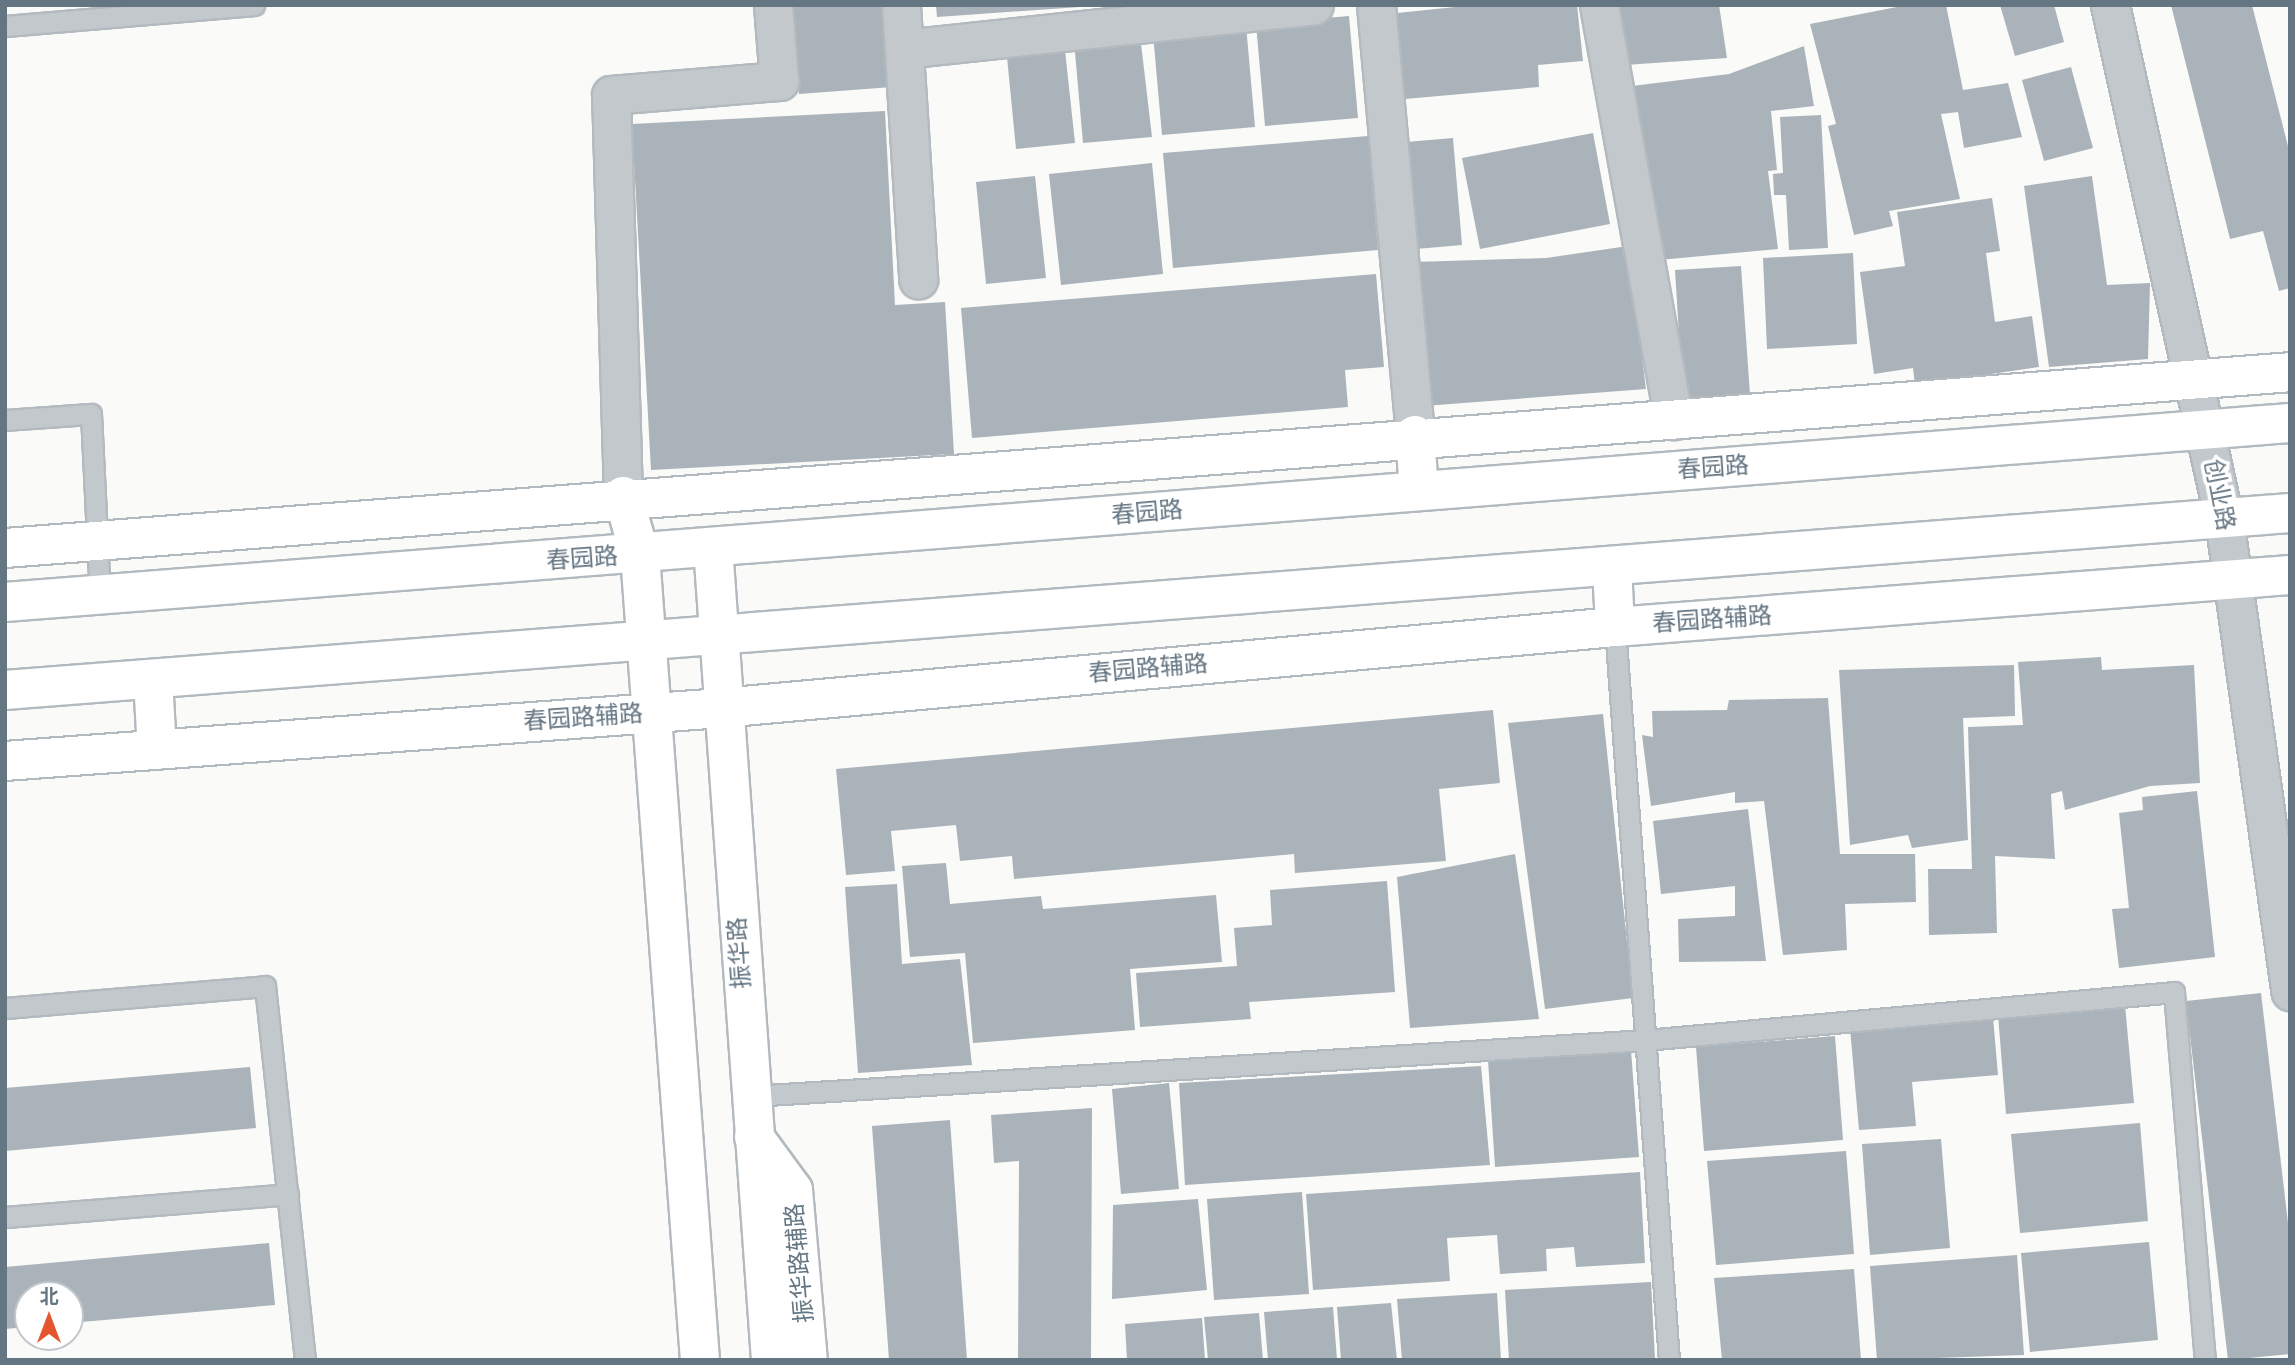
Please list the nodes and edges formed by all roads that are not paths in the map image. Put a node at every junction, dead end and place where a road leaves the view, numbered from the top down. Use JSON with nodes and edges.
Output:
{"nodes":[{"id":1,"x":254,"y":5,"type":"edge"},
{"id":2,"x":774,"y":5,"type":"edge"},
{"id":3,"x":901,"y":5,"type":"edge"},
{"id":4,"x":1314,"y":5,"type":"edge"},
{"id":5,"x":1377,"y":5,"type":"edge"},
{"id":6,"x":1599,"y":5,"type":"edge"},
{"id":7,"x":2110,"y":5,"type":"edge"},
{"id":8,"x":5,"y":26,"type":"edge"},
{"id":9,"x":904,"y":49,"type":"junction"},
{"id":10,"x":918,"y":279,"type":"dead end"},
{"id":11,"x":2290,"y":372,"type":"edge"},
{"id":12,"x":2194,"y":379,"type":"junction"},
{"id":13,"x":5,"y":420,"type":"edge"},
{"id":14,"x":1674,"y":420,"type":"junction"},
{"id":15,"x":2290,"y":423,"type":"edge"},
{"id":16,"x":2205,"y":430,"type":"junction"},
{"id":17,"x":1415,"y":435,"type":"junction"},
{"id":18,"x":1683,"y":471,"type":"junction"},
{"id":19,"x":932,"y":474,"type":"junction"},
{"id":20,"x":1419,"y":491,"type":"junction"},
{"id":21,"x":623,"y":496,"type":"junction"},
{"id":22,"x":2290,"y":513,"type":"edge"},
{"id":23,"x":2224,"y":519,"type":"junction"},
{"id":24,"x":958,"y":528,"type":"junction"},
{"id":25,"x":97,"y":540,"type":"junction"},
{"id":26,"x":713,"y":547,"type":"junction"},
{"id":27,"x":5,"y":548,"type":"edge"},
{"id":28,"x":640,"y":555,"type":"junction"},
{"id":29,"x":1612,"y":567,"type":"junction"},
{"id":30,"x":2290,"y":575,"type":"edge"},
{"id":31,"x":2235,"y":580,"type":"junction"},
{"id":32,"x":100,"y":595,"type":"junction"},
{"id":33,"x":5,"y":602,"type":"edge"},
{"id":34,"x":1615,"y":627,"type":"junction"},
{"id":35,"x":716,"y":638,"type":"junction"},
{"id":36,"x":645,"y":643,"type":"junction"},
{"id":37,"x":153,"y":679,"type":"junction"},
{"id":38,"x":5,"y":690,"type":"edge"},
{"id":39,"x":721,"y":708,"type":"junction"},
{"id":40,"x":650,"y":713,"type":"junction"},
{"id":41,"x":157,"y":750,"type":"junction"},
{"id":42,"x":5,"y":761,"type":"edge"},
{"id":43,"x":2290,"y":991,"type":"edge"},
{"id":44,"x":5,"y":1008,"type":"edge"},
{"id":45,"x":1645,"y":1040,"type":"junction"},
{"id":46,"x":751,"y":1096,"type":"junction"},
{"id":47,"x":754,"y":1137,"type":"junction"},
{"id":48,"x":683,"y":1142,"type":"junction"},
{"id":49,"x":288,"y":1194,"type":"junction"},
{"id":50,"x":5,"y":1217,"type":"edge"},
{"id":51,"x":305,"y":1360,"type":"edge"},
{"id":52,"x":677,"y":1360,"type":"edge"},
{"id":53,"x":700,"y":1360,"type":"edge"},
{"id":54,"x":771,"y":1360,"type":"edge"},
{"id":55,"x":808,"y":1360,"type":"edge"},
{"id":56,"x":1669,"y":1360,"type":"edge"},
{"id":57,"x":2205,"y":1360,"type":"edge"}],
"edges":[{"from":1,"to":8,"type":"lane"},
{"from":2,"to":21,"type":"street"},
{"from":3,"to":9,"type":"street"},
{"from":4,"to":9,"type":"street"},
{"from":5,"to":17,"type":"street"},
{"from":6,"to":14,"type":"street"},
{"from":7,"to":12,"type":"street","name":"创业路"},
{"from":9,"to":10,"type":"street"},
{"from":11,"to":12,"type":"main road"},
{"from":12,"to":14,"type":"main road"},
{"from":12,"to":16,"type":"street","name":"创业路"},
{"from":13,"to":25,"type":"lane"},
{"from":14,"to":17,"type":"main road"},
{"from":14,"to":18,"type":"main road"},
{"from":15,"to":16,"type":"main road","name":"春园路"},
{"from":16,"to":18,"type":"main road","name":"春园路"},
{"from":16,"to":23,"type":"street","name":"创业路"},
{"from":17,"to":19,"type":"main road"},
{"from":17,"to":20,"type":"main road"},
{"from":18,"to":20,"type":"main road","name":"春园路"},
{"from":19,"to":21,"type":"main road"},
{"from":19,"to":24,"type":"main road"},
{"from":20,"to":24,"type":"main road","name":"春园路"},
{"from":21,"to":25,"type":"main road"},
{"from":21,"to":28,"type":"main road"},
{"from":22,"to":23,"type":"main road"},
{"from":23,"to":29,"type":"main road"},
{"from":23,"to":31,"type":"street","name":"创业路"},
{"from":24,"to":26,"type":"main road","name":"春园路"},
{"from":25,"to":27,"type":"main road"},
{"from":25,"to":32,"type":"lane"},
{"from":26,"to":28,"type":"main road","name":"春园路"},
{"from":26,"to":35,"type":"main road","name":"振华路"},
{"from":28,"to":32,"type":"main road","name":"春园路"},
{"from":28,"to":36,"type":"main road"},
{"from":29,"to":34,"type":"main road"},
{"from":29,"to":35,"type":"main road"},
{"from":30,"to":31,"type":"main road","name":"春园路辅路"},
{"from":31,"to":34,"type":"main road","name":"春园路辅路"},
{"from":31,"to":43,"type":"street","name":"创业路"},
{"from":32,"to":33,"type":"main road","name":"春园路"},
{"from":34,"to":39,"type":"main road","name":"春园路辅路"},
{"from":34,"to":45,"type":"lane"},
{"from":35,"to":36,"type":"main road"},
{"from":35,"to":39,"type":"main road","name":"振华路"},
{"from":36,"to":37,"type":"main road"},
{"from":36,"to":40,"type":"main road"},
{"from":37,"to":38,"type":"main road"},
{"from":37,"to":41,"type":"main road"},
{"from":39,"to":40,"type":"main road","name":"春园路辅路"},
{"from":39,"to":46,"type":"main road","name":"振华路"},
{"from":40,"to":41,"type":"main road","name":"春园路辅路"},
{"from":40,"to":48,"type":"main road"},
{"from":41,"to":42,"type":"main road","name":"春园路辅路"},
{"from":44,"to":49,"type":"lane"},
{"from":45,"to":46,"type":"lane"},
{"from":45,"to":56,"type":"lane"},
{"from":45,"to":57,"type":"lane"},
{"from":46,"to":47,"type":"main road","name":"振华路"},
{"from":47,"to":54,"type":"main road","name":"振华路"},
{"from":47,"to":55,"type":"main road","name":"振华路辅路"},
{"from":48,"to":52,"type":"main road"},
{"from":48,"to":53,"type":"main road"},
{"from":49,"to":50,"type":"lane"},
{"from":49,"to":51,"type":"lane"}]}
